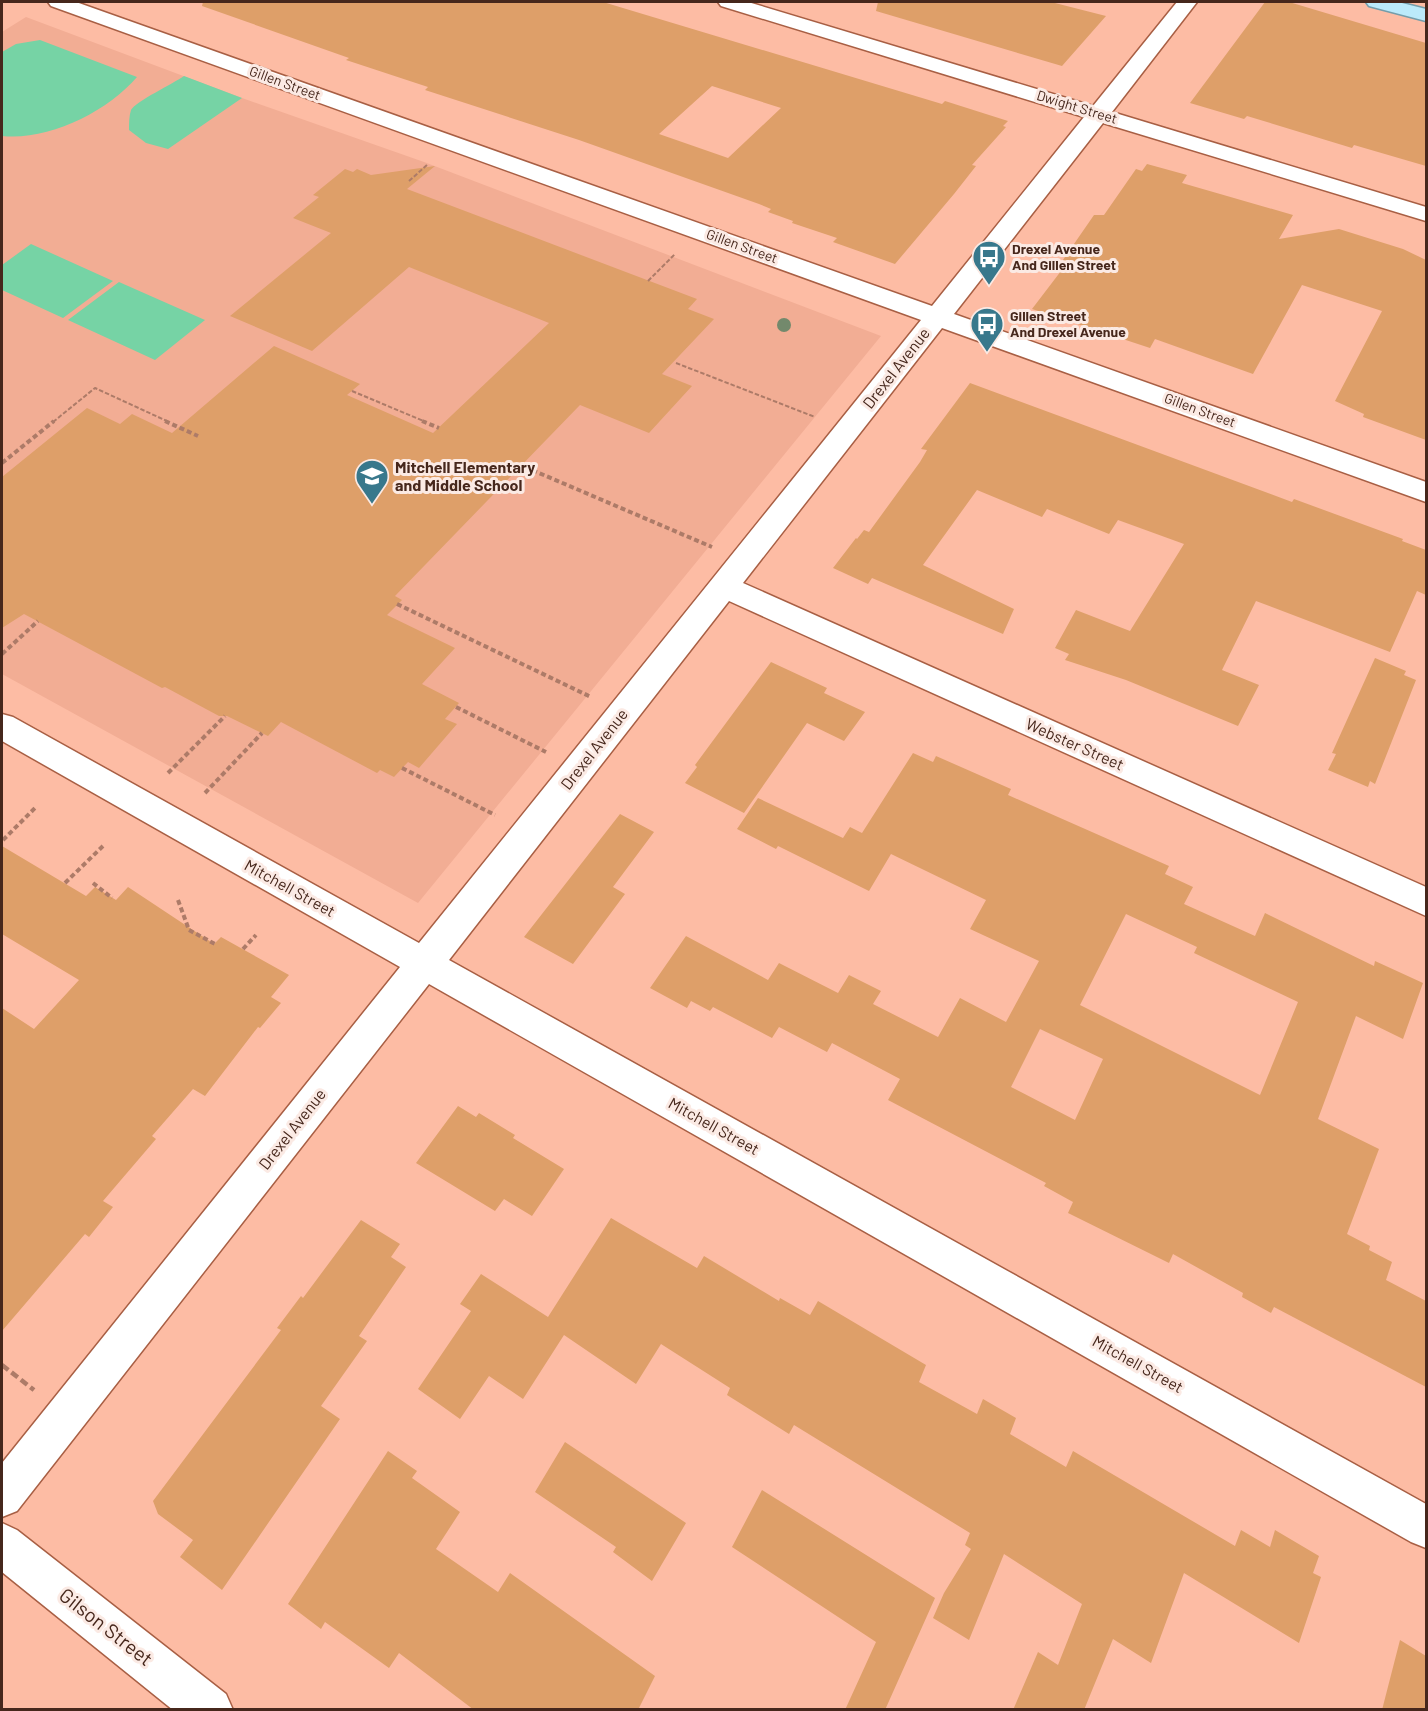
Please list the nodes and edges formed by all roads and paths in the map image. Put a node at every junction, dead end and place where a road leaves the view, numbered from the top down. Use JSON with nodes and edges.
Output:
{"nodes":[{"id":1,"x":58,"y":2,"type":"edge"},
{"id":2,"x":728,"y":2,"type":"edge"},
{"id":3,"x":1186,"y":2,"type":"edge"},
{"id":4,"x":1376,"y":2,"type":"edge"},
{"id":5,"x":1426,"y":15,"type":"edge"},
{"id":6,"x":1098,"y":114,"type":"junction"},
{"id":7,"x":430,"y":163,"type":"dead end"},
{"id":8,"x":409,"y":181,"type":"dead end"},
{"id":9,"x":1426,"y":214,"type":"edge"},
{"id":10,"x":937,"y":316,"type":"junction"},
{"id":11,"x":676,"y":363,"type":"dead end"},
{"id":12,"x":352,"y":391,"type":"dead end"},
{"id":13,"x":439,"y":428,"type":"dead end"},
{"id":14,"x":847,"y":429,"type":"junction"},
{"id":15,"x":198,"y":436,"type":"dead end"},
{"id":16,"x":2,"y":463,"type":"edge"},
{"id":17,"x":525,"y":467,"type":"dead end"},
{"id":18,"x":1426,"y":492,"type":"edge"},
{"id":19,"x":733,"y":573,"type":"junction"},
{"id":20,"x":397,"y":604,"type":"dead end"},
{"id":21,"x":38,"y":621,"type":"dead end"},
{"id":22,"x":2,"y":654,"type":"edge"},
{"id":23,"x":456,"y":707,"type":"dead end"},
{"id":24,"x":623,"y":712,"type":"junction"},
{"id":25,"x":225,"y":716,"type":"dead end"},
{"id":26,"x":2,"y":726,"type":"edge"},
{"id":27,"x":262,"y":733,"type":"dead end"},
{"id":28,"x":402,"y":768,"type":"dead end"},
{"id":29,"x":578,"y":769,"type":"junction"},
{"id":30,"x":168,"y":773,"type":"dead end"},
{"id":31,"x":205,"y":793,"type":"dead end"},
{"id":32,"x":36,"y":807,"type":"dead end"},
{"id":33,"x":528,"y":832,"type":"junction"},
{"id":34,"x":3,"y":840,"type":"edge"},
{"id":35,"x":103,"y":846,"type":"dead end"},
{"id":36,"x":65,"y":883,"type":"dead end"},
{"id":37,"x":93,"y":883,"type":"dead end"},
{"id":38,"x":112,"y":898,"type":"dead end"},
{"id":39,"x":178,"y":900,"type":"dead end"},
{"id":40,"x":1426,"y":902,"type":"edge"},
{"id":41,"x":256,"y":935,"type":"dead end"},
{"id":42,"x":215,"y":944,"type":"dead end"},
{"id":43,"x":243,"y":949,"type":"dead end"},
{"id":44,"x":424,"y":963,"type":"junction"},
{"id":45,"x":2,"y":1496,"type":"edge"},
{"id":46,"x":1426,"y":1527,"type":"edge"},
{"id":47,"x":2,"y":1545,"type":"edge"},
{"id":48,"x":210,"y":1710,"type":"edge"}],
"edges":[{"from":1,"to":10,"type":"street","name":"Gillen Street"},
{"from":2,"to":6,"type":"street","name":"Dwight Street"},
{"from":3,"to":6,"type":"street","name":"Drexel Avenue"},
{"from":4,"to":5,"type":"main road"},
{"from":6,"to":9,"type":"street","name":"Dwight Street"},
{"from":6,"to":10,"type":"street","name":"Drexel Avenue"},
{"from":7,"to":8,"type":"path"},
{"from":10,"to":14,"type":"street","name":"Drexel Avenue"},
{"from":10,"to":18,"type":"street","name":"Gillen Street"},
{"from":11,"to":14,"type":"path"},
{"from":12,"to":13,"type":"path"},
{"from":14,"to":19,"type":"street","name":"Drexel Avenue"},
{"from":15,"to":16,"type":"path"},
{"from":17,"to":19,"type":"path"},
{"from":19,"to":24,"type":"street","name":"Drexel Avenue"},
{"from":19,"to":40,"type":"street","name":"Webster Street"},
{"from":20,"to":24,"type":"path"},
{"from":21,"to":22,"type":"path"},
{"from":23,"to":29,"type":"path"},
{"from":24,"to":29,"type":"street","name":"Drexel Avenue"},
{"from":25,"to":30,"type":"path"},
{"from":26,"to":44,"type":"street","name":"Mitchell Street"},
{"from":27,"to":31,"type":"path"},
{"from":28,"to":33,"type":"path"},
{"from":29,"to":33,"type":"street","name":"Drexel Avenue"},
{"from":32,"to":34,"type":"path"},
{"from":33,"to":44,"type":"street","name":"Drexel Avenue"},
{"from":35,"to":36,"type":"path"},
{"from":37,"to":38,"type":"path"},
{"from":39,"to":42,"type":"path"},
{"from":41,"to":43,"type":"path"},
{"from":44,"to":45,"type":"street","name":"Drexel Avenue"},
{"from":44,"to":46,"type":"street","name":"Mitchell Street"},
{"from":47,"to":48,"type":"street","name":"Gilson Street"}]}
